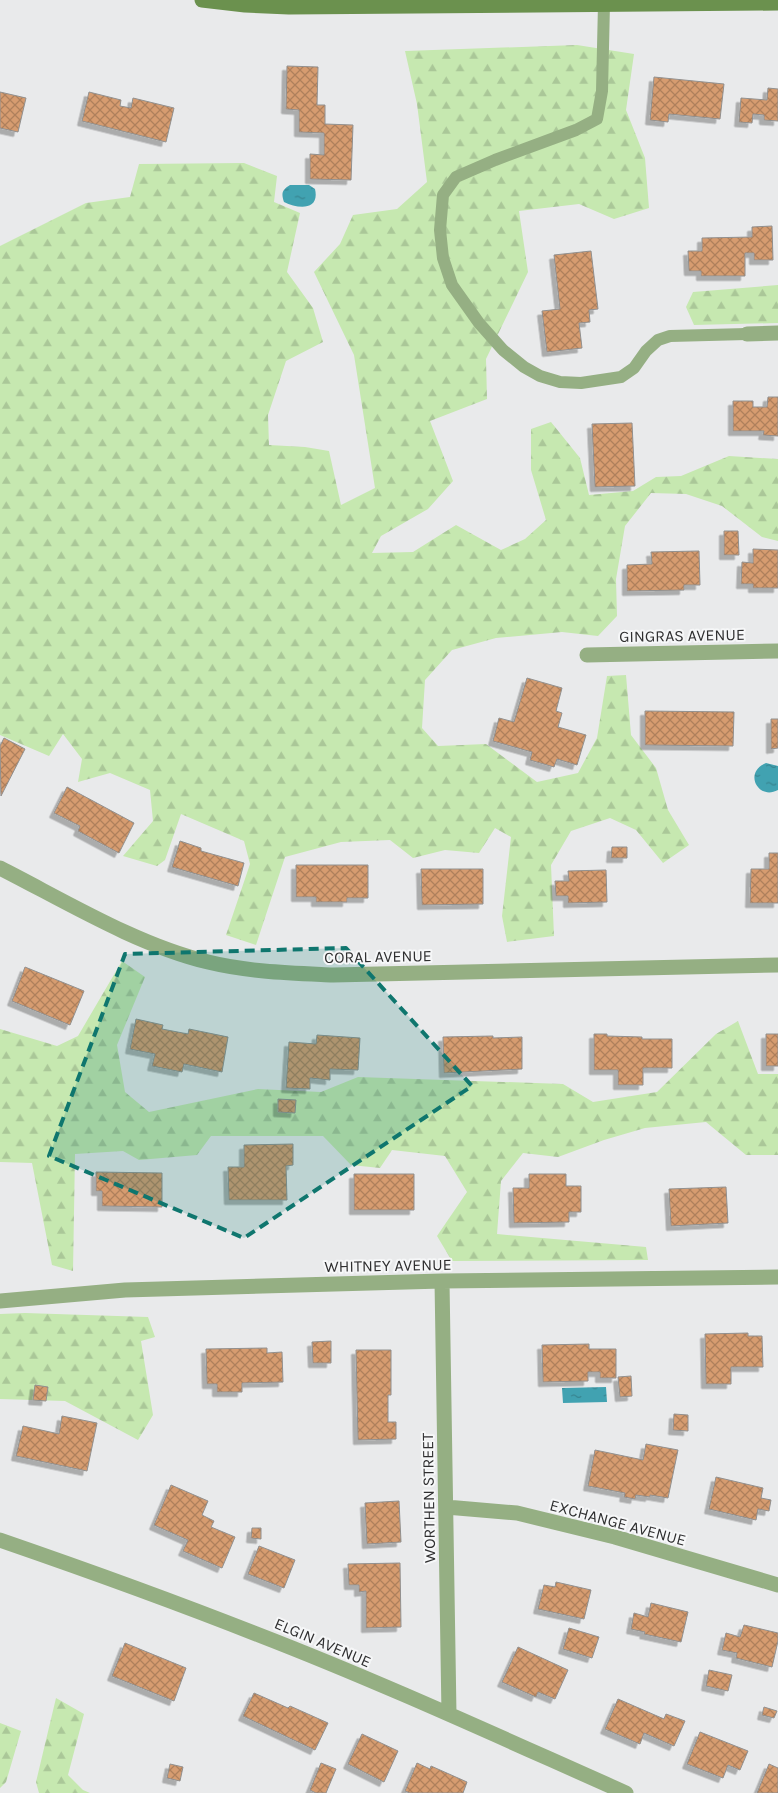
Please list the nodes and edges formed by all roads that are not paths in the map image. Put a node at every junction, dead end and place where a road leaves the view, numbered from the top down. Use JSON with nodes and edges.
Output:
{"nodes":[{"id":1,"x":202,"y":0,"type":"edge"},
{"id":2,"x":245,"y":3,"type":"edge"},
{"id":3,"x":778,"y":3,"type":"edge"},
{"id":4,"x":604,"y":4,"type":"junction"},
{"id":5,"x":778,"y":333,"type":"edge"},
{"id":6,"x":747,"y":334,"type":"joint"},
{"id":7,"x":778,"y":651,"type":"edge"},
{"id":8,"x":587,"y":654,"type":"dead end"},
{"id":9,"x":0,"y":868,"type":"edge"},
{"id":10,"x":778,"y":965,"type":"edge"},
{"id":11,"x":778,"y":1276,"type":"edge"},
{"id":12,"x":442,"y":1281,"type":"junction"},
{"id":13,"x":0,"y":1301,"type":"edge"},
{"id":14,"x":446,"y":1507,"type":"junction"},
{"id":15,"x":0,"y":1540,"type":"edge"},
{"id":16,"x":778,"y":1585,"type":"edge"},
{"id":17,"x":449,"y":1714,"type":"junction"},
{"id":18,"x":626,"y":1793,"type":"edge"}],
"edges":[{"from":1,"to":2,"type":"street"},
{"from":2,"to":4,"type":"street"},
{"from":3,"to":4,"type":"street"},
{"from":4,"to":6,"type":"lane"},
{"from":5,"to":6,"type":"street"},
{"from":7,"to":8,"type":"street","name":"GINGRAS AVENUE"},
{"from":9,"to":10,"type":"street","name":"CORAL AVENUE"},
{"from":11,"to":12,"type":"street","name":"WHITNEY AVENUE"},
{"from":12,"to":13,"type":"street","name":"WHITNEY AVENUE"},
{"from":12,"to":14,"type":"street","name":"WORTHEN STREET"},
{"from":14,"to":16,"type":"street","name":"EXCHANGE AVENUE"},
{"from":14,"to":17,"type":"street","name":"WORTHEN STREET"},
{"from":15,"to":17,"type":"street","name":"ELGIN AVENUE"},
{"from":17,"to":18,"type":"street","name":"ELGIN AVENUE"}]}
